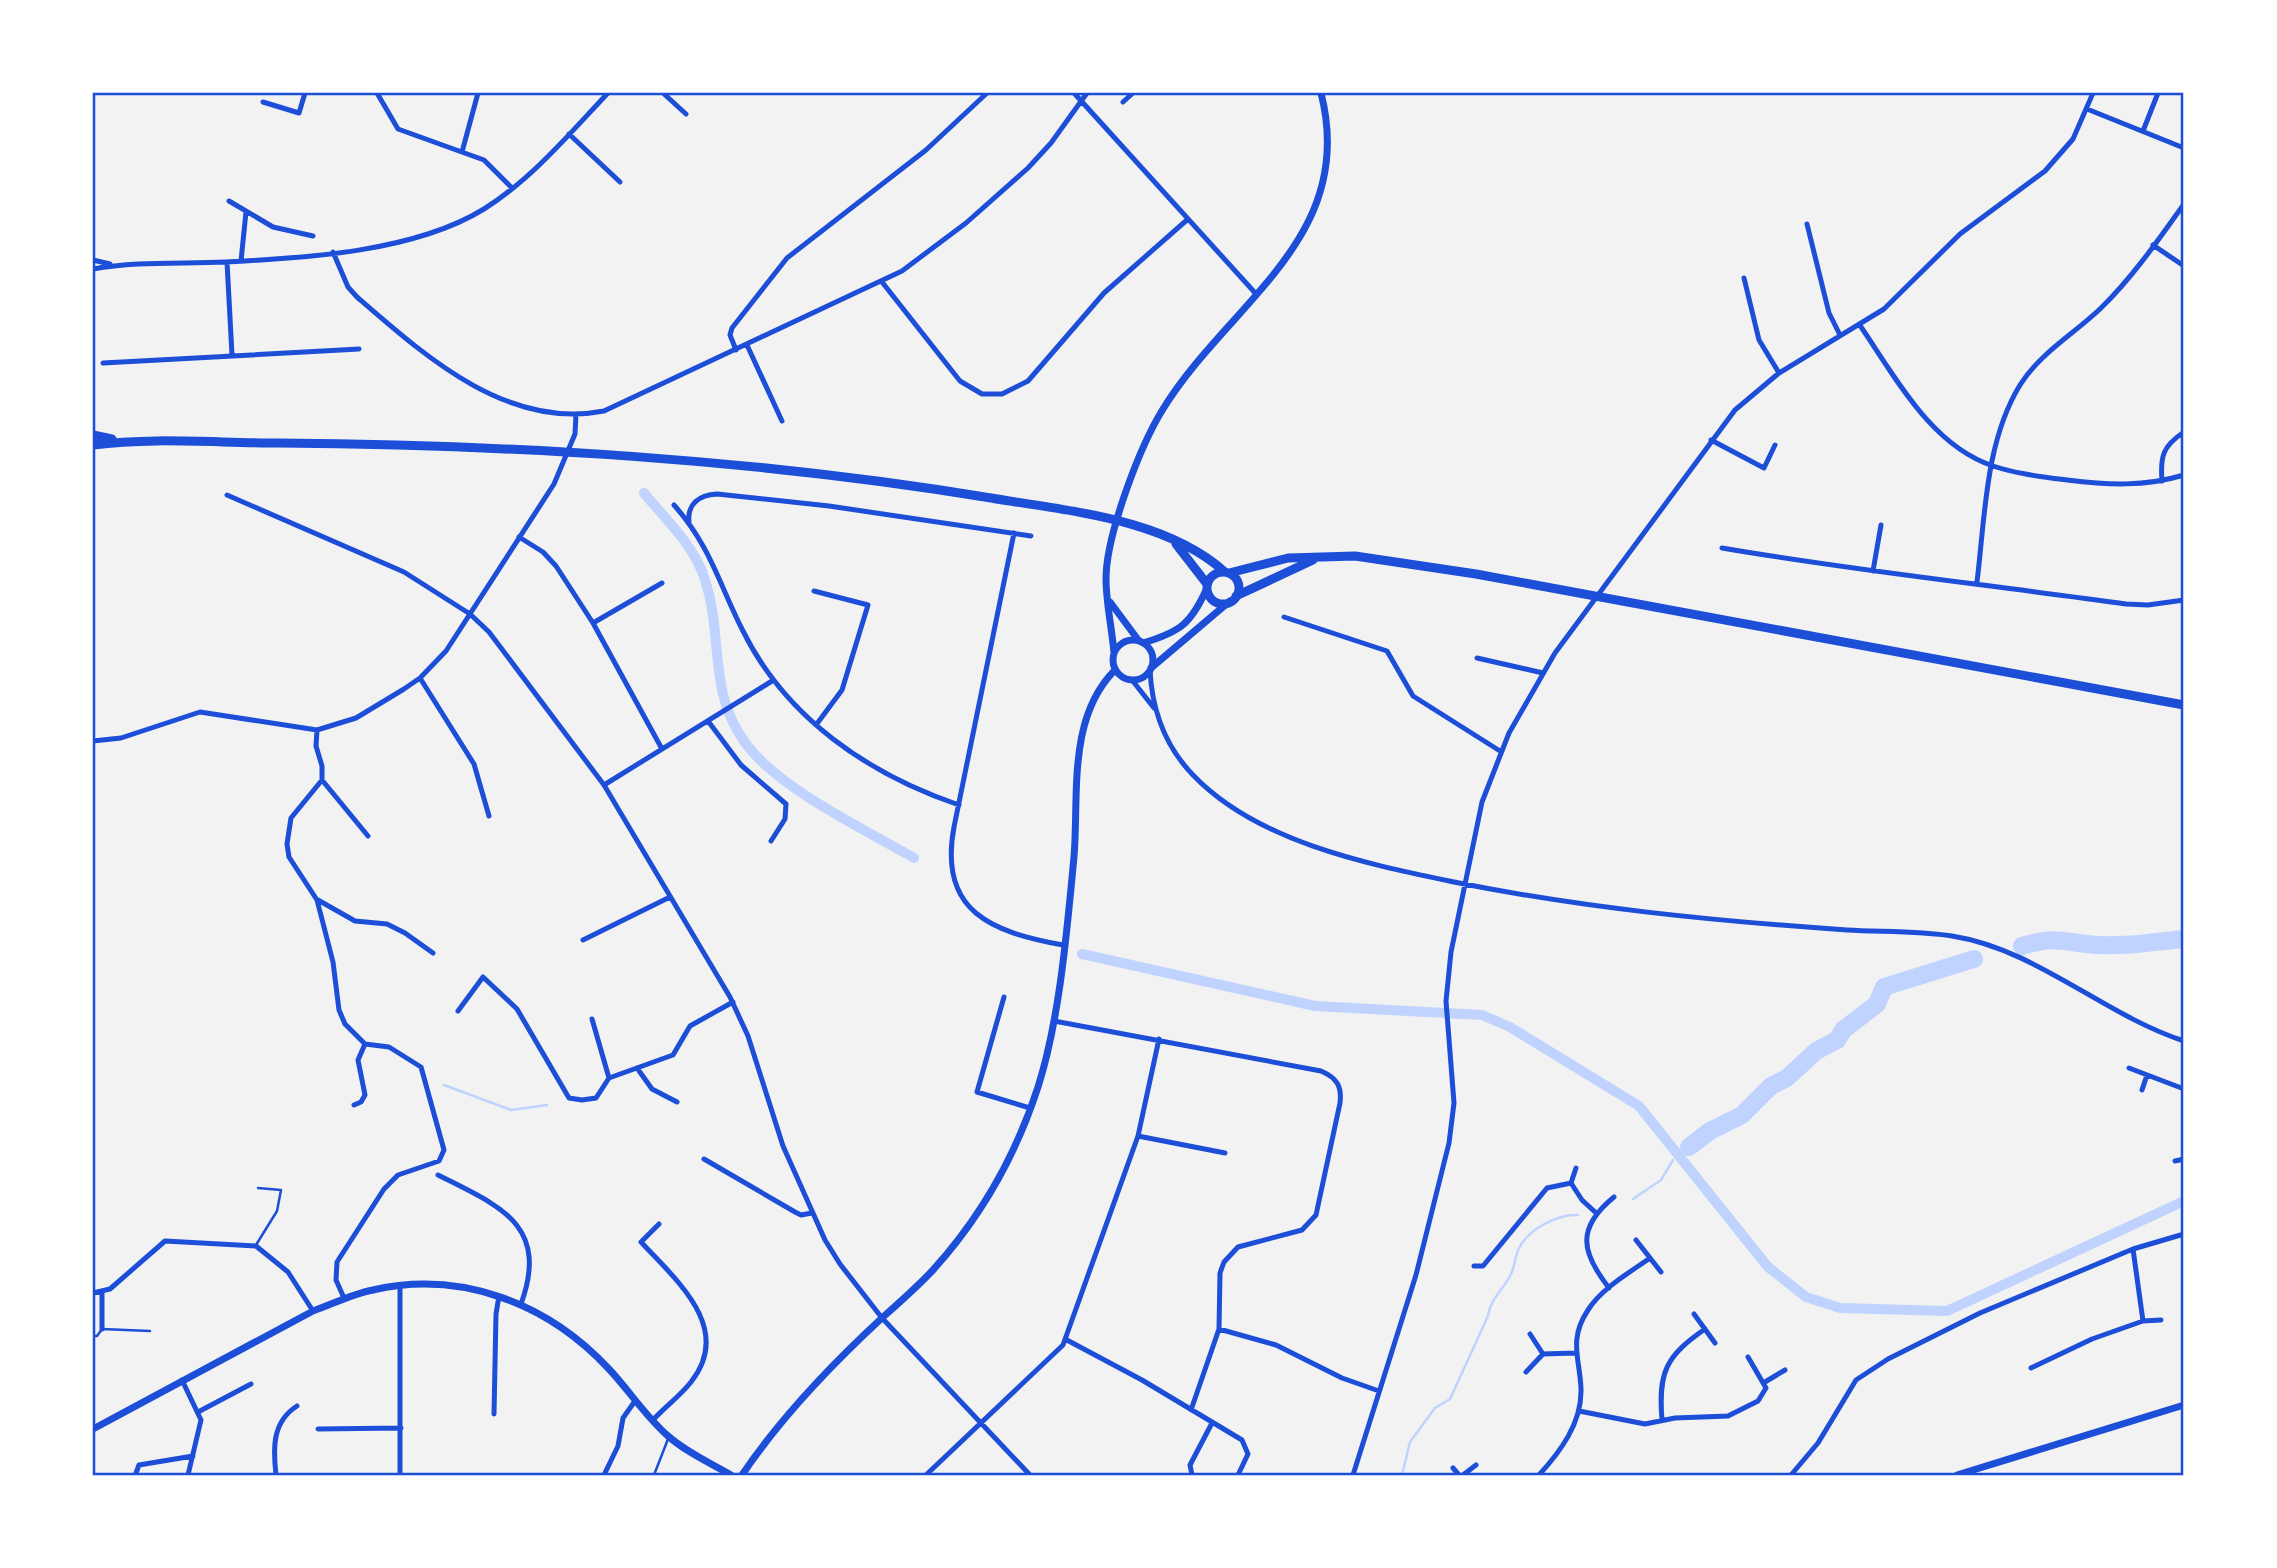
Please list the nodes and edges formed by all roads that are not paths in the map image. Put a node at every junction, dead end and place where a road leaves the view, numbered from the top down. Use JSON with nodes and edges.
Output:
{"nodes":[{"id":1,"x":305,"y":93,"type":"edge"},
{"id":2,"x":377,"y":93,"type":"edge"},
{"id":3,"x":478,"y":93,"type":"edge"},
{"id":4,"x":608,"y":93,"type":"edge"},
{"id":5,"x":663,"y":93,"type":"edge"},
{"id":6,"x":987,"y":93,"type":"edge"},
{"id":7,"x":1074,"y":93,"type":"edge"},
{"id":8,"x":1087,"y":93,"type":"edge"},
{"id":9,"x":1133,"y":93,"type":"edge"},
{"id":10,"x":1321,"y":93,"type":"edge"},
{"id":11,"x":2093,"y":93,"type":"edge"},
{"id":12,"x":2158,"y":93,"type":"edge"},
{"id":13,"x":1081,"y":101,"type":"junction"},
{"id":14,"x":263,"y":102,"type":"dead end"},
{"id":15,"x":1123,"y":102,"type":"dead end"},
{"id":16,"x":2087,"y":109,"type":"junction"},
{"id":17,"x":685,"y":114,"type":"dead end"},
{"id":18,"x":2143,"y":131,"type":"junction"},
{"id":19,"x":569,"y":134,"type":"junction"},
{"id":20,"x":2184,"y":148,"type":"edge"},
{"id":21,"x":462,"y":152,"type":"junction"},
{"id":22,"x":620,"y":182,"type":"dead end"},
{"id":23,"x":512,"y":188,"type":"junction"},
{"id":24,"x":229,"y":201,"type":"dead end"},
{"id":25,"x":2184,"y":204,"type":"edge"},
{"id":26,"x":246,"y":212,"type":"junction"},
{"id":27,"x":1188,"y":219,"type":"junction"},
{"id":28,"x":1807,"y":224,"type":"dead end"},
{"id":29,"x":313,"y":236,"type":"dead end"},
{"id":30,"x":2153,"y":245,"type":"junction"},
{"id":31,"x":333,"y":252,"type":"junction"},
{"id":32,"x":93,"y":260,"type":"edge"},
{"id":33,"x":241,"y":261,"type":"junction"},
{"id":34,"x":227,"y":262,"type":"junction"},
{"id":35,"x":113,"y":265,"type":"junction"},
{"id":36,"x":2184,"y":265,"type":"edge"},
{"id":37,"x":93,"y":269,"type":"edge"},
{"id":38,"x":1744,"y":278,"type":"dead end"},
{"id":39,"x":882,"y":282,"type":"junction"},
{"id":40,"x":1257,"y":295,"type":"junction"},
{"id":41,"x":1859,"y":324,"type":"junction"},
{"id":42,"x":1840,"y":335,"type":"junction"},
{"id":43,"x":747,"y":345,"type":"junction"},
{"id":44,"x":359,"y":349,"type":"dead end"},
{"id":45,"x":736,"y":350,"type":"junction"},
{"id":46,"x":232,"y":355,"type":"junction"},
{"id":47,"x":103,"y":363,"type":"dead end"},
{"id":48,"x":1779,"y":373,"type":"junction"},
{"id":49,"x":576,"y":414,"type":"junction"},
{"id":50,"x":782,"y":421,"type":"dead end"},
{"id":51,"x":2184,"y":432,"type":"edge"},
{"id":52,"x":93,"y":435,"type":"edge"},
{"id":53,"x":1712,"y":440,"type":"junction"},
{"id":54,"x":132,"y":442,"type":"junction"},
{"id":55,"x":93,"y":445,"type":"edge"},
{"id":56,"x":1775,"y":445,"type":"dead end"},
{"id":57,"x":1992,"y":466,"type":"junction"},
{"id":58,"x":2184,"y":475,"type":"edge"},
{"id":59,"x":2162,"y":481,"type":"junction"},
{"id":60,"x":227,"y":495,"type":"dead end"},
{"id":61,"x":674,"y":505,"type":"dead end"},
{"id":62,"x":689,"y":522,"type":"junction"},
{"id":63,"x":1881,"y":525,"type":"dead end"},
{"id":64,"x":1014,"y":533,"type":"junction"},
{"id":65,"x":1031,"y":536,"type":"dead end"},
{"id":66,"x":519,"y":537,"type":"junction"},
{"id":67,"x":1172,"y":540,"type":"junction"},
{"id":68,"x":1722,"y":548,"type":"dead end"},
{"id":69,"x":1321,"y":557,"type":"junction"},
{"id":70,"x":1873,"y":571,"type":"junction"},
{"id":71,"x":1227,"y":573,"type":"junction"},
{"id":72,"x":1977,"y":582,"type":"junction"},
{"id":73,"x":662,"y":583,"type":"dead end"},
{"id":74,"x":1207,"y":586,"type":"junction"},
{"id":75,"x":814,"y":591,"type":"dead end"},
{"id":76,"x":1108,"y":598,"type":"junction"},
{"id":77,"x":1233,"y":599,"type":"junction"},
{"id":78,"x":2184,"y":600,"type":"edge"},
{"id":79,"x":470,"y":614,"type":"junction"},
{"id":80,"x":1283,"y":617,"type":"dead end"},
{"id":81,"x":593,"y":623,"type":"junction"},
{"id":82,"x":1141,"y":642,"type":"junction"},
{"id":83,"x":1114,"y":653,"type":"junction"},
{"id":84,"x":1476,"y":658,"type":"dead end"},
{"id":85,"x":1151,"y":669,"type":"junction"},
{"id":86,"x":1115,"y":670,"type":"junction"},
{"id":87,"x":1543,"y":673,"type":"junction"},
{"id":88,"x":420,"y":678,"type":"junction"},
{"id":89,"x":1132,"y":680,"type":"junction"},
{"id":90,"x":772,"y":681,"type":"junction"},
{"id":91,"x":2184,"y":705,"type":"edge"},
{"id":92,"x":1154,"y":708,"type":"junction"},
{"id":93,"x":708,"y":721,"type":"junction"},
{"id":94,"x":816,"y":725,"type":"junction"},
{"id":95,"x":317,"y":730,"type":"junction"},
{"id":96,"x":93,"y":741,"type":"edge"},
{"id":97,"x":662,"y":749,"type":"junction"},
{"id":98,"x":1500,"y":751,"type":"junction"},
{"id":99,"x":322,"y":780,"type":"junction"},
{"id":100,"x":604,"y":785,"type":"junction"},
{"id":101,"x":959,"y":805,"type":"junction"},
{"id":102,"x":489,"y":816,"type":"dead end"},
{"id":103,"x":369,"y":836,"type":"dead end"},
{"id":104,"x":771,"y":841,"type":"dead end"},
{"id":105,"x":1464,"y":884,"type":"junction"},
{"id":106,"x":670,"y":897,"type":"junction"},
{"id":107,"x":317,"y":900,"type":"junction"},
{"id":108,"x":583,"y":940,"type":"dead end"},
{"id":109,"x":1063,"y":945,"type":"junction"},
{"id":110,"x":433,"y":954,"type":"dead end"},
{"id":111,"x":1004,"y":997,"type":"dead end"},
{"id":112,"x":733,"y":1002,"type":"junction"},
{"id":113,"x":458,"y":1011,"type":"dead end"},
{"id":114,"x":592,"y":1019,"type":"dead end"},
{"id":115,"x":1054,"y":1021,"type":"junction"},
{"id":116,"x":1159,"y":1039,"type":"junction"},
{"id":117,"x":2184,"y":1041,"type":"edge"},
{"id":118,"x":365,"y":1044,"type":"junction"},
{"id":119,"x":637,"y":1068,"type":"junction"},
{"id":120,"x":2129,"y":1068,"type":"dead end"},
{"id":121,"x":2147,"y":1074,"type":"junction"},
{"id":122,"x":609,"y":1078,"type":"junction"},
{"id":123,"x":2184,"y":1089,"type":"edge"},
{"id":124,"x":2142,"y":1090,"type":"dead end"},
{"id":125,"x":677,"y":1102,"type":"dead end"},
{"id":126,"x":354,"y":1105,"type":"dead end"},
{"id":127,"x":1030,"y":1108,"type":"junction"},
{"id":128,"x":1138,"y":1136,"type":"junction"},
{"id":129,"x":1225,"y":1153,"type":"dead end"},
{"id":130,"x":704,"y":1159,"type":"dead end"},
{"id":131,"x":2184,"y":1159,"type":"edge"},
{"id":132,"x":2175,"y":1161,"type":"dead end"},
{"id":133,"x":1576,"y":1168,"type":"dead end"},
{"id":134,"x":438,"y":1175,"type":"dead end"},
{"id":135,"x":1571,"y":1183,"type":"junction"},
{"id":136,"x":258,"y":1188,"type":"dead end"},
{"id":137,"x":1614,"y":1197,"type":"dead end"},
{"id":138,"x":1595,"y":1212,"type":"junction"},
{"id":139,"x":812,"y":1213,"type":"junction"},
{"id":140,"x":659,"y":1224,"type":"dead end"},
{"id":141,"x":2184,"y":1234,"type":"edge"},
{"id":142,"x":1636,"y":1240,"type":"dead end"},
{"id":143,"x":256,"y":1246,"type":"junction"},
{"id":144,"x":2133,"y":1249,"type":"junction"},
{"id":145,"x":1650,"y":1258,"type":"junction"},
{"id":146,"x":1474,"y":1266,"type":"dead end"},
{"id":147,"x":1661,"y":1272,"type":"dead end"},
{"id":148,"x":400,"y":1285,"type":"junction"},
{"id":149,"x":1609,"y":1288,"type":"junction"},
{"id":150,"x":93,"y":1293,"type":"edge"},
{"id":151,"x":102,"y":1293,"type":"junction"},
{"id":152,"x":499,"y":1296,"type":"junction"},
{"id":153,"x":344,"y":1298,"type":"junction"},
{"id":154,"x":521,"y":1304,"type":"junction"},
{"id":155,"x":313,"y":1311,"type":"junction"},
{"id":156,"x":1694,"y":1314,"type":"dead end"},
{"id":157,"x":882,"y":1318,"type":"junction"},
{"id":158,"x":2161,"y":1320,"type":"dead end"},
{"id":159,"x":2143,"y":1321,"type":"junction"},
{"id":160,"x":102,"y":1329,"type":"junction"},
{"id":161,"x":1219,"y":1329,"type":"junction"},
{"id":162,"x":1705,"y":1329,"type":"junction"},
{"id":163,"x":150,"y":1331,"type":"dead end"},
{"id":164,"x":1530,"y":1334,"type":"dead end"},
{"id":165,"x":93,"y":1336,"type":"edge"},
{"id":166,"x":1065,"y":1339,"type":"junction"},
{"id":167,"x":1715,"y":1343,"type":"dead end"},
{"id":168,"x":1575,"y":1353,"type":"junction"},
{"id":169,"x":1543,"y":1354,"type":"junction"},
{"id":170,"x":1748,"y":1357,"type":"dead end"},
{"id":171,"x":2031,"y":1368,"type":"dead end"},
{"id":172,"x":1785,"y":1370,"type":"dead end"},
{"id":173,"x":1526,"y":1373,"type":"dead end"},
{"id":174,"x":182,"y":1380,"type":"junction"},
{"id":175,"x":1765,"y":1382,"type":"junction"},
{"id":176,"x":251,"y":1384,"type":"dead end"},
{"id":177,"x":1379,"y":1391,"type":"junction"},
{"id":178,"x":635,"y":1401,"type":"junction"},
{"id":179,"x":2184,"y":1405,"type":"edge"},
{"id":180,"x":297,"y":1406,"type":"dead end"},
{"id":181,"x":1191,"y":1410,"type":"junction"},
{"id":182,"x":1579,"y":1411,"type":"junction"},
{"id":183,"x":198,"y":1412,"type":"junction"},
{"id":184,"x":494,"y":1414,"type":"dead end"},
{"id":185,"x":653,"y":1420,"type":"junction"},
{"id":186,"x":1662,"y":1420,"type":"junction"},
{"id":187,"x":982,"y":1423,"type":"junction"},
{"id":188,"x":1212,"y":1423,"type":"junction"},
{"id":189,"x":401,"y":1427,"type":"junction"},
{"id":190,"x":93,"y":1429,"type":"edge"},
{"id":191,"x":318,"y":1429,"type":"dead end"},
{"id":192,"x":669,"y":1437,"type":"junction"},
{"id":193,"x":193,"y":1456,"type":"junction"},
{"id":194,"x":1476,"y":1465,"type":"dead end"},
{"id":195,"x":1453,"y":1468,"type":"dead end"},
{"id":196,"x":136,"y":1473,"type":"dead end"},
{"id":197,"x":188,"y":1475,"type":"edge"},
{"id":198,"x":276,"y":1475,"type":"edge"},
{"id":199,"x":400,"y":1475,"type":"edge"},
{"id":200,"x":604,"y":1475,"type":"edge"},
{"id":201,"x":654,"y":1475,"type":"edge"},
{"id":202,"x":731,"y":1475,"type":"edge"},
{"id":203,"x":742,"y":1475,"type":"edge"},
{"id":204,"x":926,"y":1475,"type":"edge"},
{"id":205,"x":1030,"y":1475,"type":"edge"},
{"id":206,"x":1192,"y":1475,"type":"edge"},
{"id":207,"x":1238,"y":1475,"type":"edge"},
{"id":208,"x":1353,"y":1475,"type":"edge"},
{"id":209,"x":1461,"y":1475,"type":"edge"},
{"id":210,"x":1539,"y":1475,"type":"edge"},
{"id":211,"x":1791,"y":1475,"type":"edge"},
{"id":212,"x":1958,"y":1475,"type":"edge"}],
"edges":[{"from":1,"to":14,"type":"street"},
{"from":2,"to":21,"type":"street"},
{"from":3,"to":21,"type":"street"},
{"from":4,"to":19,"type":"street"},
{"from":5,"to":17,"type":"street"},
{"from":6,"to":45,"type":"street"},
{"from":7,"to":13,"type":"street"},
{"from":8,"to":13,"type":"street"},
{"from":9,"to":15,"type":"street"},
{"from":10,"to":40,"type":"street"},
{"from":11,"to":16,"type":"street"},
{"from":12,"to":18,"type":"street"},
{"from":13,"to":27,"type":"street"},
{"from":13,"to":39,"type":"street"},
{"from":16,"to":18,"type":"street"},
{"from":16,"to":41,"type":"street"},
{"from":18,"to":20,"type":"street"},
{"from":19,"to":22,"type":"street"},
{"from":19,"to":23,"type":"street"},
{"from":21,"to":23,"type":"street"},
{"from":23,"to":31,"type":"street"},
{"from":24,"to":26,"type":"street"},
{"from":25,"to":30,"type":"street"},
{"from":26,"to":29,"type":"street"},
{"from":26,"to":33,"type":"street"},
{"from":27,"to":39,"type":"street"},
{"from":27,"to":40,"type":"street"},
{"from":28,"to":42,"type":"street"},
{"from":30,"to":36,"type":"street"},
{"from":30,"to":57,"type":"street"},
{"from":31,"to":33,"type":"street"},
{"from":31,"to":49,"type":"street"},
{"from":32,"to":35,"type":"street"},
{"from":33,"to":34,"type":"street"},
{"from":34,"to":35,"type":"street"},
{"from":34,"to":46,"type":"street"},
{"from":35,"to":37,"type":"street"},
{"from":38,"to":48,"type":"street"},
{"from":39,"to":43,"type":"street"},
{"from":40,"to":76,"type":"street"},
{"from":41,"to":42,"type":"street"},
{"from":41,"to":57,"type":"street"},
{"from":42,"to":48,"type":"street"},
{"from":43,"to":45,"type":"street"},
{"from":43,"to":50,"type":"street"},
{"from":44,"to":46,"type":"street"},
{"from":45,"to":49,"type":"street"},
{"from":46,"to":47,"type":"street"},
{"from":48,"to":53,"type":"street"},
{"from":49,"to":66,"type":"street"},
{"from":51,"to":59,"type":"street"},
{"from":52,"to":54,"type":"main road"},
{"from":53,"to":56,"type":"street"},
{"from":53,"to":87,"type":"street"},
{"from":54,"to":55,"type":"main road"},
{"from":54,"to":67,"type":"main road"},
{"from":57,"to":59,"type":"street"},
{"from":57,"to":72,"type":"street"},
{"from":58,"to":59,"type":"street"},
{"from":60,"to":79,"type":"street"},
{"from":61,"to":62,"type":"street"},
{"from":62,"to":64,"type":"street"},
{"from":62,"to":90,"type":"street"},
{"from":63,"to":70,"type":"street"},
{"from":64,"to":65,"type":"street"},
{"from":64,"to":101,"type":"street"},
{"from":66,"to":79,"type":"street"},
{"from":66,"to":81,"type":"street"},
{"from":67,"to":71,"type":"main road"},
{"from":67,"to":74,"type":"main road"},
{"from":68,"to":70,"type":"street"},
{"from":69,"to":71,"type":"main road"},
{"from":69,"to":77,"type":"main road"},
{"from":69,"to":91,"type":"main road"},
{"from":70,"to":72,"type":"street"},
{"from":71,"to":74,"type":"main road"},
{"from":71,"to":77,"type":"main road"},
{"from":72,"to":78,"type":"street"},
{"from":73,"to":81,"type":"street"},
{"from":74,"to":77,"type":"main road"},
{"from":74,"to":82,"type":"street"},
{"from":75,"to":94,"type":"street"},
{"from":76,"to":82,"type":"street"},
{"from":76,"to":83,"type":"street"},
{"from":77,"to":85,"type":"street"},
{"from":79,"to":88,"type":"street"},
{"from":79,"to":100,"type":"street"},
{"from":80,"to":98,"type":"street"},
{"from":81,"to":97,"type":"street"},
{"from":82,"to":83,"type":"street"},
{"from":82,"to":85,"type":"street"},
{"from":83,"to":86,"type":"street"},
{"from":84,"to":87,"type":"street"},
{"from":85,"to":89,"type":"street"},
{"from":85,"to":92,"type":"street"},
{"from":86,"to":89,"type":"street"},
{"from":86,"to":109,"type":"street"},
{"from":87,"to":98,"type":"street"},
{"from":88,"to":95,"type":"street"},
{"from":88,"to":102,"type":"street"},
{"from":89,"to":92,"type":"street"},
{"from":90,"to":93,"type":"street"},
{"from":90,"to":94,"type":"street"},
{"from":92,"to":105,"type":"street"},
{"from":93,"to":97,"type":"street"},
{"from":93,"to":104,"type":"street"},
{"from":94,"to":101,"type":"street"},
{"from":95,"to":96,"type":"street"},
{"from":95,"to":99,"type":"street"},
{"from":97,"to":100,"type":"street"},
{"from":98,"to":105,"type":"street"},
{"from":99,"to":103,"type":"street"},
{"from":99,"to":107,"type":"street"},
{"from":100,"to":106,"type":"street"},
{"from":101,"to":109,"type":"street"},
{"from":105,"to":117,"type":"street"},
{"from":105,"to":177,"type":"street"},
{"from":106,"to":108,"type":"street"},
{"from":106,"to":112,"type":"street"},
{"from":107,"to":110,"type":"street"},
{"from":107,"to":118,"type":"street"},
{"from":109,"to":115,"type":"street"},
{"from":111,"to":127,"type":"street"},
{"from":112,"to":119,"type":"street"},
{"from":112,"to":139,"type":"street"},
{"from":113,"to":122,"type":"street"},
{"from":114,"to":122,"type":"street"},
{"from":115,"to":116,"type":"street"},
{"from":115,"to":127,"type":"street"},
{"from":116,"to":128,"type":"street"},
{"from":116,"to":161,"type":"street"},
{"from":118,"to":126,"type":"street"},
{"from":118,"to":153,"type":"street"},
{"from":119,"to":122,"type":"street"},
{"from":119,"to":125,"type":"street"},
{"from":120,"to":121,"type":"street"},
{"from":121,"to":123,"type":"street"},
{"from":121,"to":124,"type":"street"},
{"from":127,"to":157,"type":"street"},
{"from":128,"to":129,"type":"street"},
{"from":128,"to":166,"type":"street"},
{"from":130,"to":139,"type":"street"},
{"from":131,"to":132,"type":"street"},
{"from":133,"to":135,"type":"street"},
{"from":134,"to":154,"type":"street"},
{"from":135,"to":138,"type":"street"},
{"from":135,"to":146,"type":"street"},
{"from":136,"to":143,"type":"lane"},
{"from":137,"to":138,"type":"street"},
{"from":138,"to":149,"type":"street"},
{"from":139,"to":157,"type":"street"},
{"from":140,"to":185,"type":"street"},
{"from":141,"to":144,"type":"street"},
{"from":142,"to":145,"type":"street"},
{"from":143,"to":151,"type":"street"},
{"from":143,"to":155,"type":"street"},
{"from":144,"to":159,"type":"street"},
{"from":144,"to":211,"type":"street"},
{"from":145,"to":147,"type":"street"},
{"from":145,"to":149,"type":"street"},
{"from":148,"to":152,"type":"street"},
{"from":148,"to":153,"type":"street"},
{"from":148,"to":189,"type":"street"},
{"from":149,"to":168,"type":"street"},
{"from":150,"to":151,"type":"street"},
{"from":151,"to":160,"type":"street"},
{"from":152,"to":154,"type":"street"},
{"from":152,"to":184,"type":"street"},
{"from":153,"to":155,"type":"street"},
{"from":154,"to":178,"type":"street"},
{"from":155,"to":174,"type":"street"},
{"from":156,"to":162,"type":"street"},
{"from":157,"to":187,"type":"street"},
{"from":157,"to":203,"type":"street"},
{"from":158,"to":159,"type":"street"},
{"from":159,"to":171,"type":"street"},
{"from":160,"to":163,"type":"lane"},
{"from":160,"to":165,"type":"lane"},
{"from":161,"to":177,"type":"street"},
{"from":161,"to":181,"type":"street"},
{"from":162,"to":167,"type":"street"},
{"from":162,"to":186,"type":"street"},
{"from":164,"to":169,"type":"street"},
{"from":166,"to":181,"type":"street"},
{"from":166,"to":187,"type":"street"},
{"from":168,"to":169,"type":"street"},
{"from":168,"to":182,"type":"street"},
{"from":169,"to":173,"type":"street"},
{"from":170,"to":175,"type":"street"},
{"from":172,"to":175,"type":"street"},
{"from":174,"to":183,"type":"street"},
{"from":174,"to":190,"type":"street"},
{"from":175,"to":186,"type":"street"},
{"from":176,"to":183,"type":"street"},
{"from":177,"to":208,"type":"street"},
{"from":178,"to":185,"type":"street"},
{"from":178,"to":200,"type":"street"},
{"from":179,"to":212,"type":"street"},
{"from":180,"to":198,"type":"street"},
{"from":181,"to":188,"type":"street"},
{"from":182,"to":186,"type":"street"},
{"from":182,"to":210,"type":"street"},
{"from":183,"to":193,"type":"street"},
{"from":185,"to":192,"type":"street"},
{"from":187,"to":204,"type":"street"},
{"from":187,"to":205,"type":"street"},
{"from":188,"to":206,"type":"street"},
{"from":188,"to":207,"type":"street"},
{"from":189,"to":191,"type":"street"},
{"from":189,"to":199,"type":"street"},
{"from":192,"to":201,"type":"lane"},
{"from":192,"to":202,"type":"street"},
{"from":193,"to":196,"type":"street"},
{"from":193,"to":197,"type":"street"},
{"from":194,"to":209,"type":"street"},
{"from":195,"to":209,"type":"street"}]}
